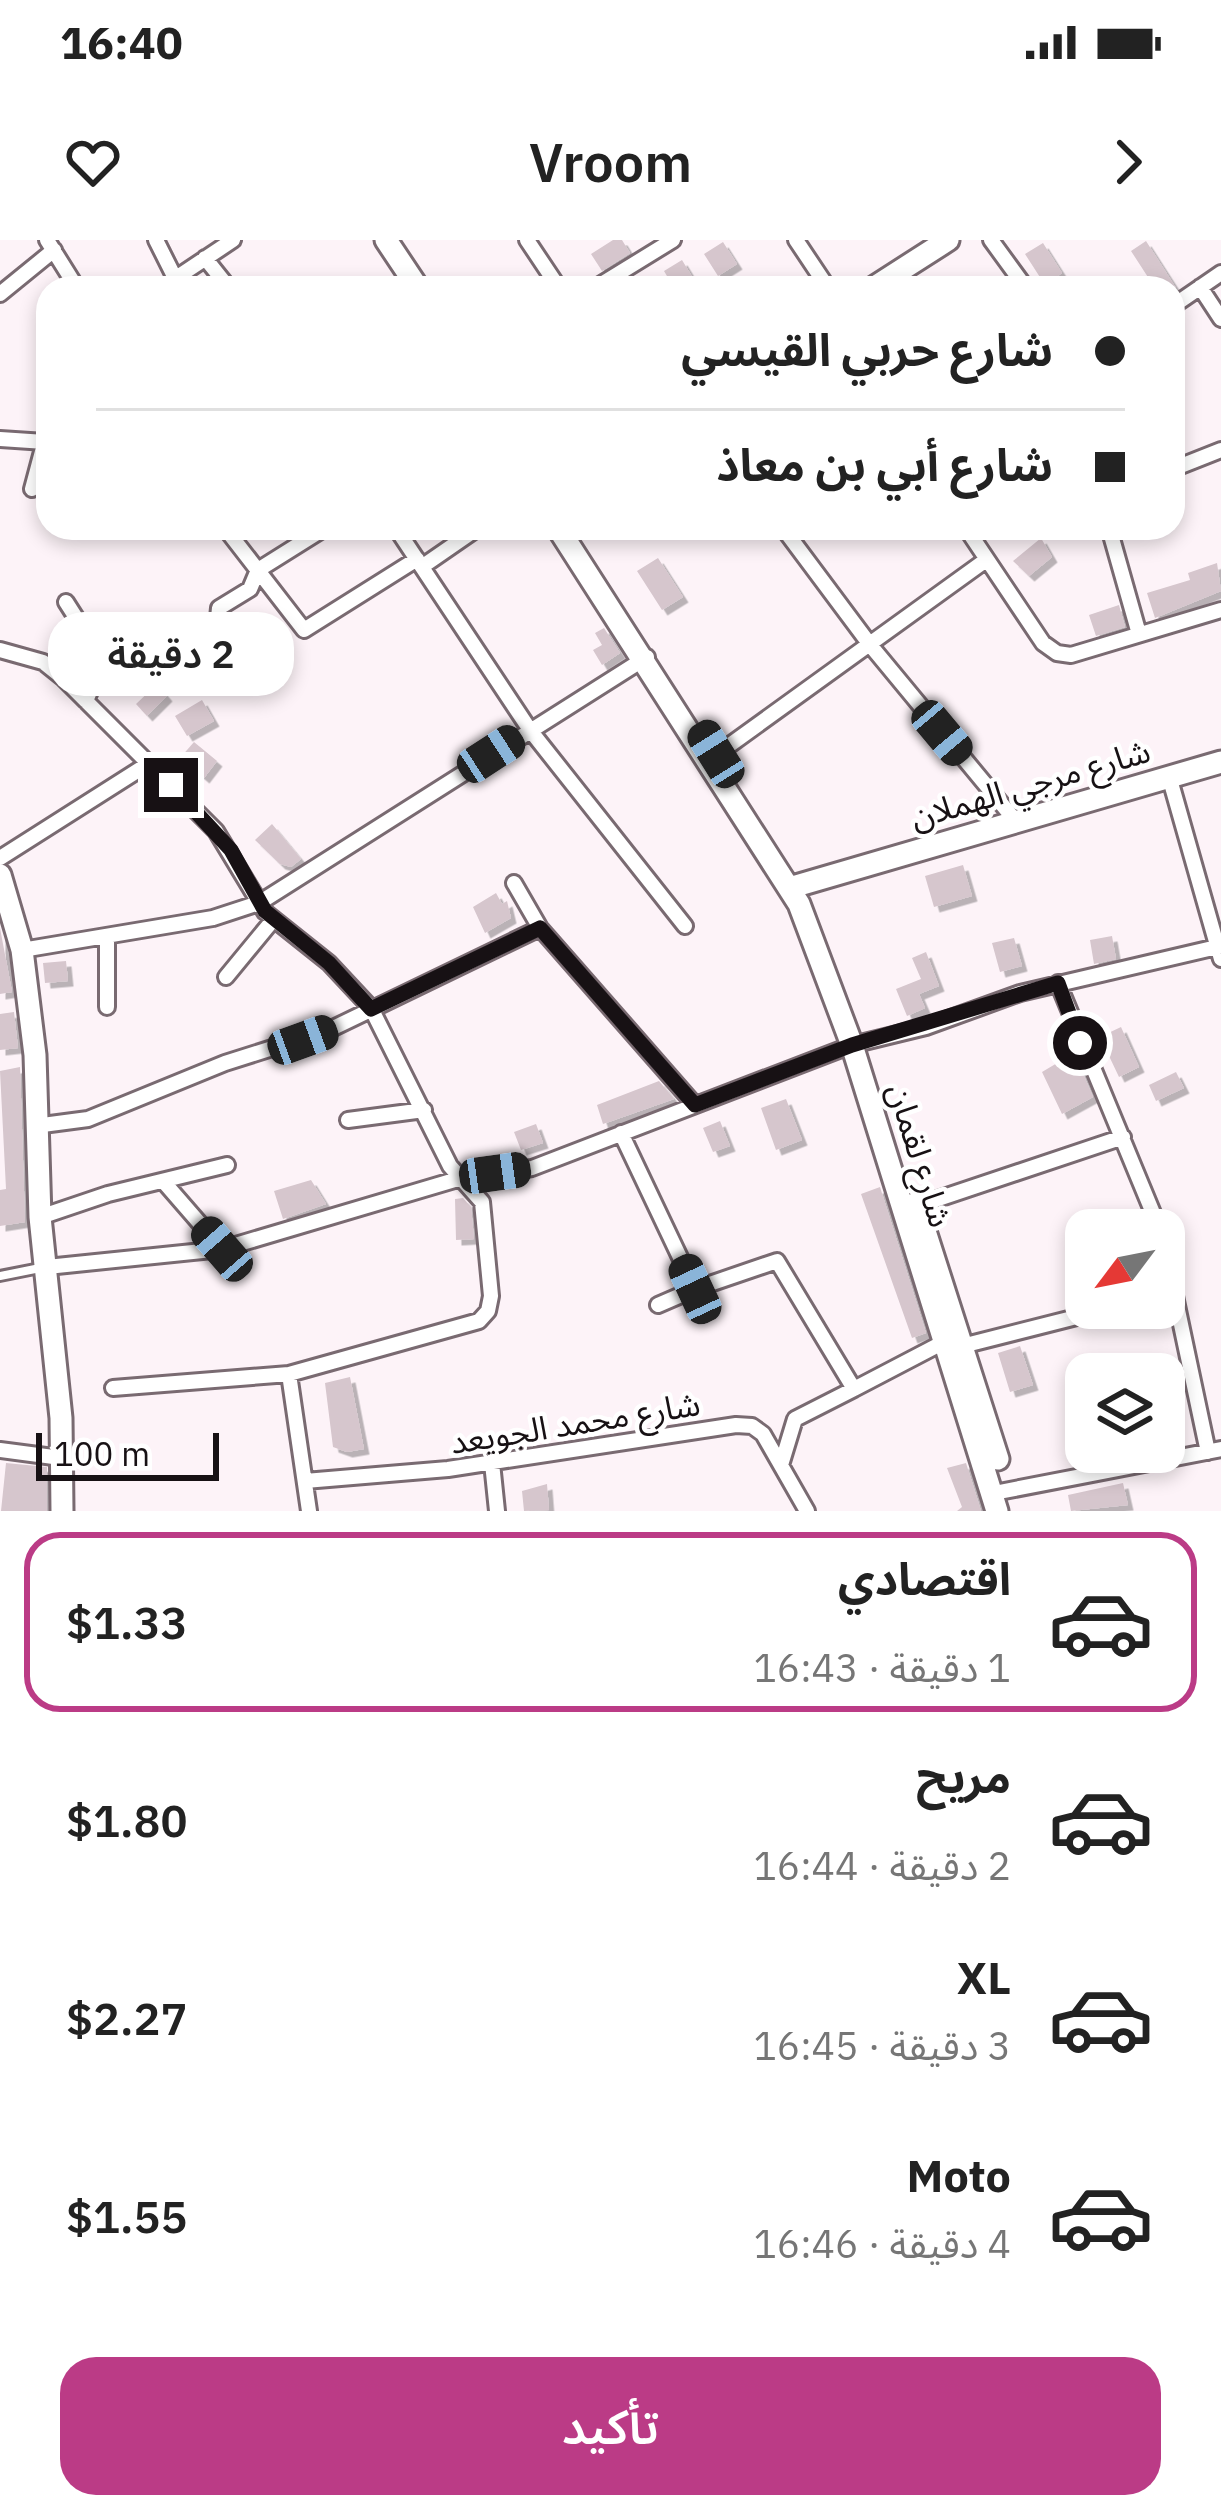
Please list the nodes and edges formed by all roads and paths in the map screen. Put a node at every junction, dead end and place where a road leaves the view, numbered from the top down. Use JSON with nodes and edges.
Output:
{"nodes":[{"id":1,"x":156,"y":240,"type":"edge"},
{"id":2,"x":233,"y":240,"type":"edge"},
{"id":3,"x":376,"y":240,"type":"edge"},
{"id":4,"x":386,"y":240,"type":"edge"},
{"id":5,"x":527,"y":240,"type":"edge"},
{"id":6,"x":673,"y":240,"type":"edge"},
{"id":7,"x":796,"y":240,"type":"edge"},
{"id":8,"x":948,"y":240,"type":"edge"},
{"id":9,"x":991,"y":240,"type":"edge"},
{"id":10,"x":50,"y":245,"type":"edge"},
{"id":11,"x":205,"y":258,"type":"junction"},
{"id":12,"x":1221,"y":273,"type":"edge"},
{"id":13,"x":69,"y":276,"type":"edge"},
{"id":14,"x":174,"y":276,"type":"edge"},
{"id":15,"x":178,"y":276,"type":"edge"},
{"id":16,"x":219,"y":276,"type":"edge"},
{"id":17,"x":398,"y":276,"type":"edge"},
{"id":18,"x":410,"y":276,"type":"edge"},
{"id":19,"x":551,"y":276,"type":"edge"},
{"id":20,"x":614,"y":276,"type":"edge"},
{"id":21,"x":820,"y":276,"type":"edge"},
{"id":22,"x":892,"y":276,"type":"edge"},
{"id":23,"x":1017,"y":276,"type":"edge"},
{"id":24,"x":1200,"y":286,"type":"junction"},
{"id":25,"x":0,"y":294,"type":"edge"},
{"id":26,"x":1185,"y":297,"type":"edge"},
{"id":27,"x":1221,"y":319,"type":"edge"},
{"id":28,"x":36,"y":436,"type":"edge"},
{"id":29,"x":0,"y":439,"type":"edge"},
{"id":30,"x":1221,"y":450,"type":"edge"},
{"id":31,"x":1185,"y":464,"type":"edge"},
{"id":32,"x":36,"y":474,"type":"edge"},
{"id":33,"x":32,"y":489,"type":"dead end"},
{"id":34,"x":234,"y":540,"type":"edge"},
{"id":35,"x":307,"y":540,"type":"edge"},
{"id":36,"x":404,"y":540,"type":"edge"},
{"id":37,"x":458,"y":540,"type":"edge"},
{"id":38,"x":566,"y":540,"type":"edge"},
{"id":39,"x":578,"y":540,"type":"edge"},
{"id":40,"x":792,"y":540,"type":"edge"},
{"id":41,"x":974,"y":540,"type":"edge"},
{"id":42,"x":1112,"y":540,"type":"edge"},
{"id":43,"x":986,"y":560,"type":"junction"},
{"id":44,"x":420,"y":563,"type":"junction"},
{"id":45,"x":258,"y":570,"type":"junction"},
{"id":46,"x":66,"y":602,"type":"dead end"},
{"id":47,"x":1221,"y":610,"type":"edge"},
{"id":48,"x":1139,"y":634,"type":"junction"},
{"id":49,"x":871,"y":646,"type":"junction"},
{"id":50,"x":0,"y":650,"type":"edge"},
{"id":51,"x":240,"y":653,"type":"dead end"},
{"id":52,"x":647,"y":657,"type":"junction"},
{"id":53,"x":86,"y":701,"type":"junction"},
{"id":54,"x":530,"y":730,"type":"junction"},
{"id":55,"x":713,"y":757,"type":"junction"},
{"id":56,"x":1221,"y":762,"type":"edge"},
{"id":57,"x":148,"y":764,"type":"junction"},
{"id":58,"x":1169,"y":776,"type":"junction"},
{"id":59,"x":1014,"y":818,"type":"junction"},
{"id":60,"x":0,"y":858,"type":"edge"},
{"id":61,"x":1,"y":883,"type":"edge"},
{"id":62,"x":514,"y":883,"type":"dead end"},
{"id":63,"x":798,"y":894,"type":"junction"},
{"id":64,"x":260,"y":904,"type":"junction"},
{"id":65,"x":273,"y":920,"type":"junction"},
{"id":66,"x":685,"y":926,"type":"dead end"},
{"id":67,"x":540,"y":928,"type":"junction"},
{"id":68,"x":107,"y":936,"type":"junction"},
{"id":69,"x":22,"y":950,"type":"junction"},
{"id":70,"x":1220,"y":951,"type":"edge"},
{"id":71,"x":226,"y":977,"type":"dead end"},
{"id":72,"x":1058,"y":983,"type":"junction"},
{"id":73,"x":107,"y":1007,"type":"dead end"},
{"id":74,"x":371,"y":1009,"type":"junction"},
{"id":75,"x":857,"y":1044,"type":"junction"},
{"id":76,"x":695,"y":1105,"type":"junction"},
{"id":77,"x":424,"y":1110,"type":"junction"},
{"id":78,"x":348,"y":1120,"type":"dead end"},
{"id":79,"x":35,"y":1126,"type":"junction"},
{"id":80,"x":621,"y":1133,"type":"junction"},
{"id":81,"x":1123,"y":1137,"type":"junction"},
{"id":82,"x":227,"y":1165,"type":"dead end"},
{"id":83,"x":458,"y":1179,"type":"junction"},
{"id":84,"x":163,"y":1180,"type":"junction"},
{"id":85,"x":917,"y":1206,"type":"junction"},
{"id":86,"x":1152,"y":1209,"type":"edge"},
{"id":87,"x":40,"y":1217,"type":"junction"},
{"id":88,"x":222,"y":1249,"type":"junction"},
{"id":89,"x":47,"y":1267,"type":"junction"},
{"id":90,"x":0,"y":1276,"type":"edge"},
{"id":91,"x":695,"y":1289,"type":"junction"},
{"id":92,"x":658,"y":1306,"type":"dead end"},
{"id":93,"x":1065,"y":1319,"type":"edge"},
{"id":94,"x":1180,"y":1329,"type":"edge"},
{"id":95,"x":953,"y":1344,"type":"junction"},
{"id":96,"x":289,"y":1373,"type":"junction"},
{"id":97,"x":113,"y":1388,"type":"dead end"},
{"id":98,"x":854,"y":1389,"type":"junction"},
{"id":99,"x":0,"y":1450,"type":"edge"},
{"id":100,"x":1214,"y":1451,"type":"edge"},
{"id":101,"x":61,"y":1458,"type":"junction"},
{"id":102,"x":492,"y":1462,"type":"junction"},
{"id":103,"x":781,"y":1465,"type":"junction"},
{"id":104,"x":305,"y":1481,"type":"junction"},
{"id":105,"x":1001,"y":1502,"type":"edge"},
{"id":106,"x":62,"y":1511,"type":"edge"},
{"id":107,"x":309,"y":1511,"type":"edge"},
{"id":108,"x":497,"y":1511,"type":"edge"},
{"id":109,"x":807,"y":1511,"type":"edge"}],
"edges":[{"from":1,"to":14,"type":"street"},
{"from":2,"to":11,"type":"street"},
{"from":3,"to":17,"type":"street"},
{"from":4,"to":18,"type":"street"},
{"from":5,"to":19,"type":"street"},
{"from":6,"to":20,"type":"street"},
{"from":7,"to":21,"type":"street"},
{"from":8,"to":22,"type":"street"},
{"from":9,"to":23,"type":"street"},
{"from":10,"to":13,"type":"street"},
{"from":10,"to":25,"type":"street"},
{"from":11,"to":15,"type":"street"},
{"from":11,"to":16,"type":"street"},
{"from":12,"to":24,"type":"street"},
{"from":24,"to":26,"type":"street"},
{"from":24,"to":27,"type":"street"},
{"from":28,"to":29,"type":"street"},
{"from":30,"to":31,"type":"street"},
{"from":32,"to":33,"type":"street"},
{"from":34,"to":45,"type":"street"},
{"from":35,"to":45,"type":"street"},
{"from":36,"to":44,"type":"street"},
{"from":37,"to":44,"type":"street"},
{"from":38,"to":52,"type":"street","name":"شارع لقمان"},
{"from":39,"to":52,"type":"street","name":"شارع لقمان"},
{"from":40,"to":49,"type":"street"},
{"from":41,"to":43,"type":"street"},
{"from":42,"to":48,"type":"street"},
{"from":43,"to":48,"type":"street"},
{"from":43,"to":49,"type":"street"},
{"from":44,"to":45,"type":"street"},
{"from":44,"to":54,"type":"street"},
{"from":45,"to":51,"type":"street"},
{"from":46,"to":53,"type":"street"},
{"from":47,"to":48,"type":"street"},
{"from":49,"to":55,"type":"street"},
{"from":49,"to":59,"type":"street"},
{"from":50,"to":53,"type":"street"},
{"from":52,"to":54,"type":"street"},
{"from":52,"to":55,"type":"street","name":"شارع لقمان"},
{"from":53,"to":57,"type":"street"},
{"from":54,"to":64,"type":"street"},
{"from":54,"to":66,"type":"street"},
{"from":55,"to":63,"type":"street","name":"شارع لقمان"},
{"from":56,"to":58,"type":"street","name":"شارع مرجي الهملان"},
{"from":57,"to":60,"type":"street"},
{"from":57,"to":64,"type":"street"},
{"from":58,"to":59,"type":"street","name":"شارع مرجي الهملان"},
{"from":58,"to":70,"type":"street"},
{"from":59,"to":63,"type":"street","name":"شارع مرجي الهملان"},
{"from":61,"to":69,"type":"street"},
{"from":62,"to":67,"type":"street"},
{"from":63,"to":75,"type":"street","name":"شارع لقمان"},
{"from":64,"to":65,"type":"street"},
{"from":64,"to":68,"type":"street"},
{"from":65,"to":71,"type":"street"},
{"from":65,"to":74,"type":"street"},
{"from":67,"to":74,"type":"street"},
{"from":67,"to":76,"type":"street"},
{"from":68,"to":69,"type":"street"},
{"from":68,"to":73,"type":"street"},
{"from":69,"to":79,"type":"street"},
{"from":70,"to":72,"type":"street"},
{"from":72,"to":75,"type":"street"},
{"from":72,"to":81,"type":"street"},
{"from":74,"to":77,"type":"street"},
{"from":74,"to":79,"type":"street"},
{"from":75,"to":76,"type":"street"},
{"from":75,"to":85,"type":"street","name":"شارع لقمان"},
{"from":75,"to":95,"type":"street","name":"شارع لقمان"},
{"from":76,"to":80,"type":"street"},
{"from":77,"to":78,"type":"street"},
{"from":77,"to":83,"type":"street"},
{"from":79,"to":87,"type":"street"},
{"from":80,"to":83,"type":"street"},
{"from":80,"to":91,"type":"street"},
{"from":81,"to":85,"type":"street"},
{"from":81,"to":86,"type":"street"},
{"from":82,"to":84,"type":"street"},
{"from":83,"to":88,"type":"street"},
{"from":83,"to":96,"type":"street"},
{"from":84,"to":87,"type":"street"},
{"from":84,"to":88,"type":"street"},
{"from":85,"to":95,"type":"street","name":"شارع لقمان"},
{"from":87,"to":89,"type":"street"},
{"from":88,"to":89,"type":"street"},
{"from":89,"to":90,"type":"lane"},
{"from":89,"to":101,"type":"street"},
{"from":91,"to":92,"type":"street"},
{"from":91,"to":98,"type":"street"},
{"from":93,"to":95,"type":"street"},
{"from":94,"to":100,"type":"street"},
{"from":95,"to":98,"type":"street"},
{"from":95,"to":105,"type":"street","name":"شارع لقمان"},
{"from":96,"to":97,"type":"street"},
{"from":96,"to":104,"type":"street"},
{"from":98,"to":103,"type":"street"},
{"from":99,"to":101,"type":"street"},
{"from":100,"to":105,"type":"street"},
{"from":101,"to":106,"type":"street"},
{"from":102,"to":103,"type":"street","name":"شارع محمد الجويعد"},
{"from":102,"to":104,"type":"street","name":"شارع محمد الجويعد"},
{"from":102,"to":108,"type":"street"},
{"from":103,"to":109,"type":"street","name":"شارع محمد الجويعد"},
{"from":104,"to":107,"type":"street"}]}
